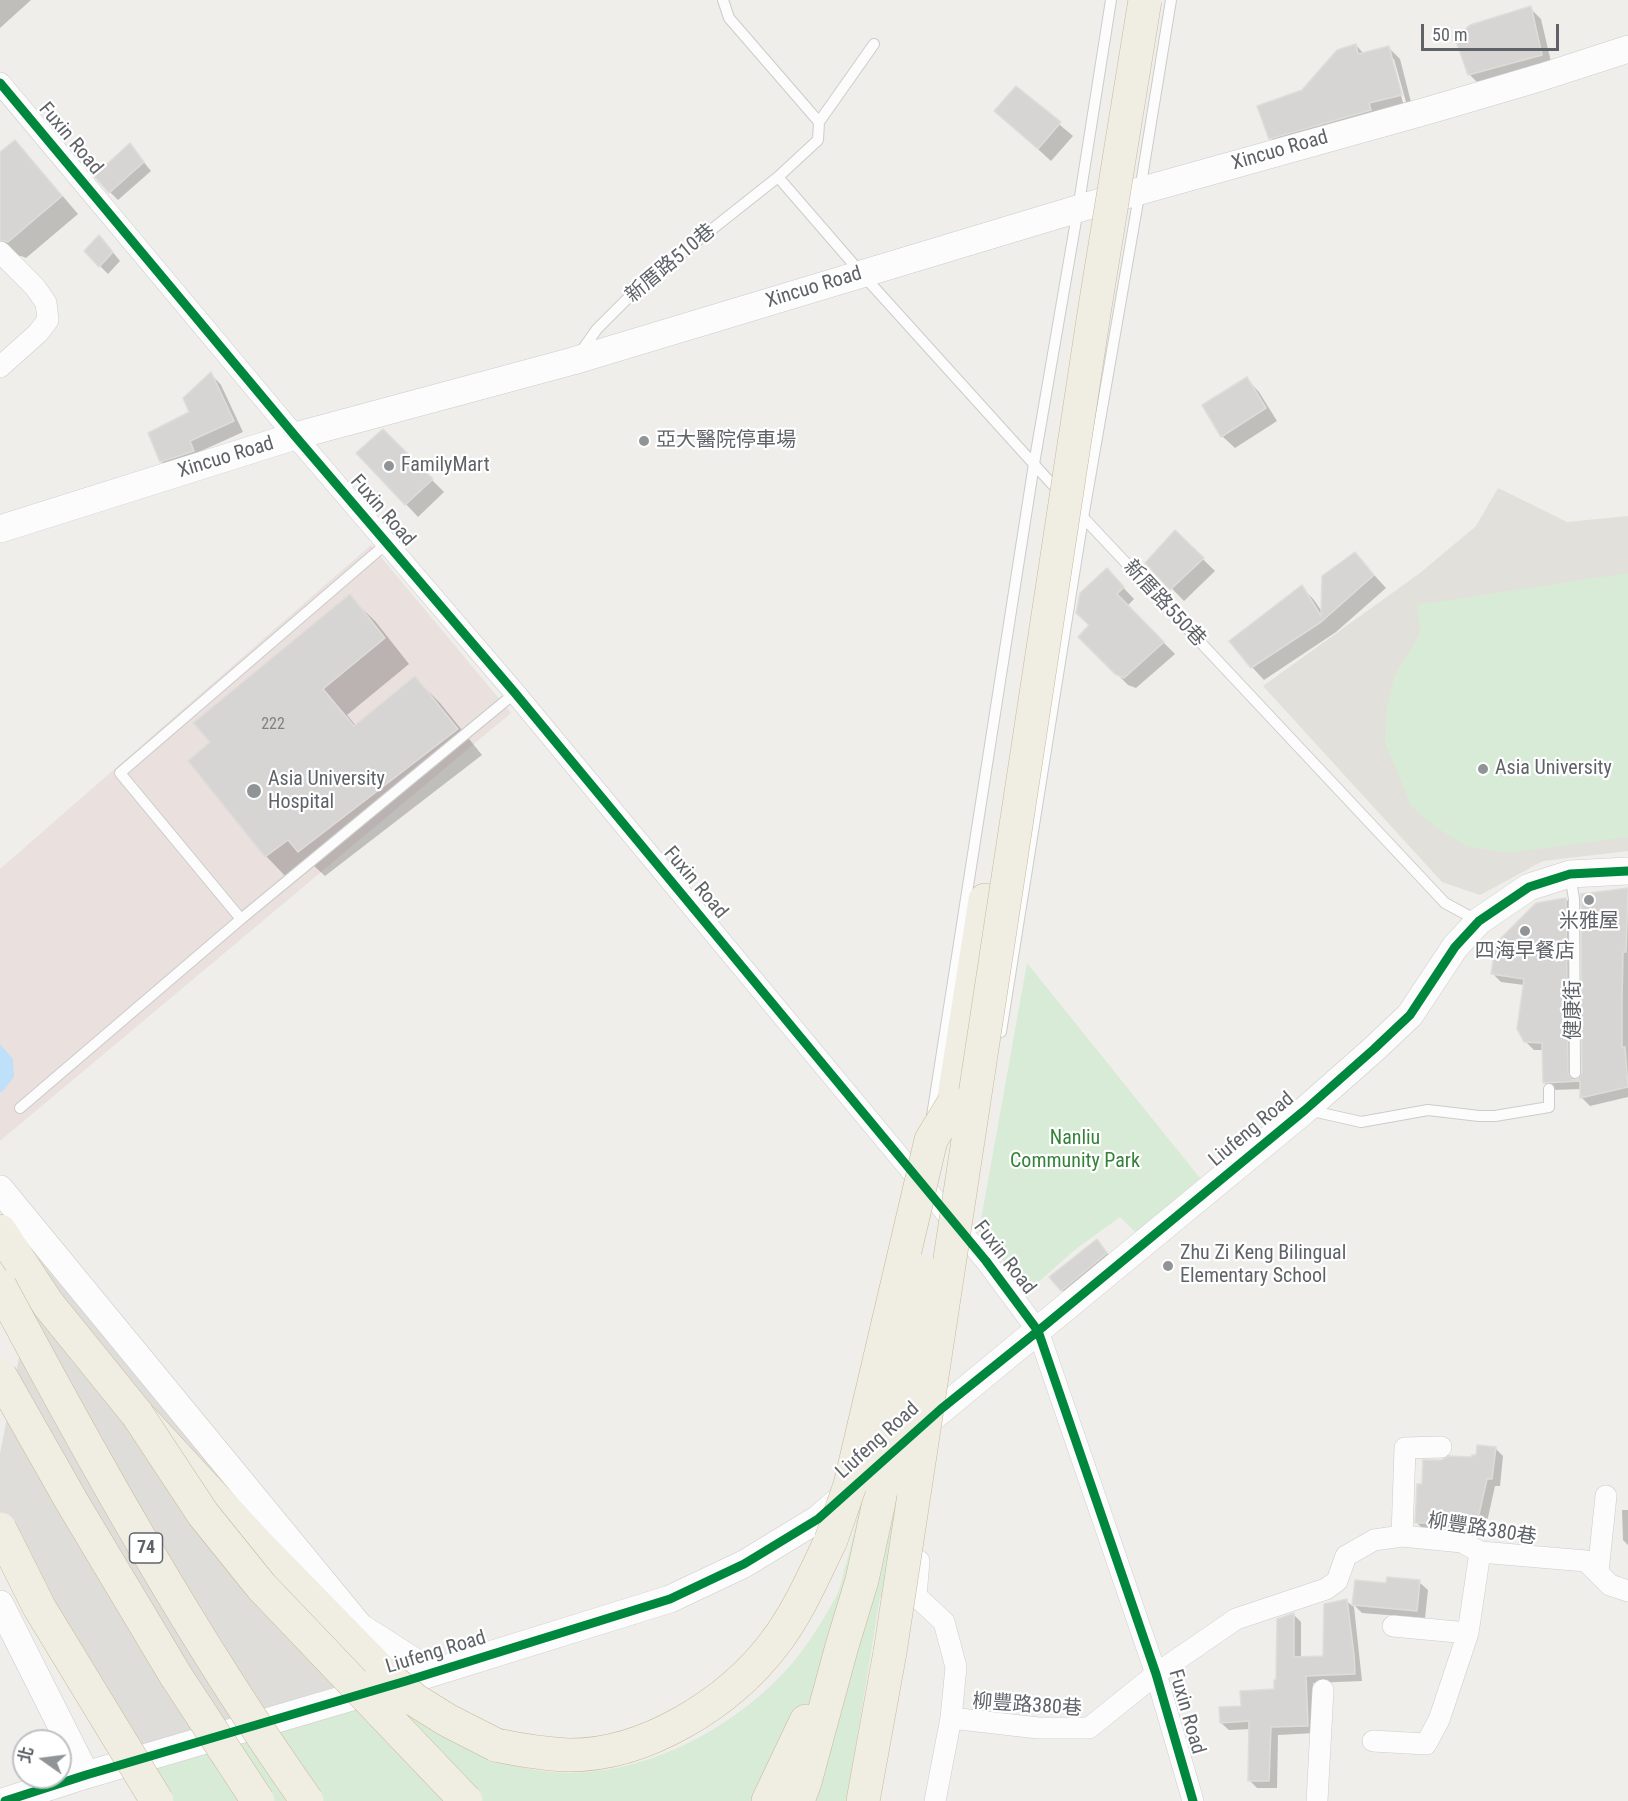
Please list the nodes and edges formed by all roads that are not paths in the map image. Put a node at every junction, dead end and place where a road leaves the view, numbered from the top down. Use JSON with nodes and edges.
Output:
{"nodes":[{"id":1,"x":723,"y":0,"type":"edge"},
{"id":2,"x":1111,"y":0,"type":"edge"},
{"id":3,"x":1128,"y":0,"type":"edge"},
{"id":4,"x":1145,"y":0,"type":"edge"},
{"id":5,"x":1171,"y":0,"type":"edge"},
{"id":6,"x":874,"y":44,"type":"dead end"},
{"id":7,"x":1628,"y":49,"type":"edge"},
{"id":8,"x":0,"y":83,"type":"edge"},
{"id":9,"x":819,"y":122,"type":"junction"},
{"id":10,"x":778,"y":177,"type":"junction"},
{"id":11,"x":1140,"y":190,"type":"junction"},
{"id":12,"x":1078,"y":209,"type":"junction"},
{"id":13,"x":0,"y":252,"type":"edge"},
{"id":14,"x":862,"y":274,"type":"junction"},
{"id":15,"x":573,"y":361,"type":"junction"},
{"id":16,"x":0,"y":367,"type":"edge"},
{"id":17,"x":295,"y":436,"type":"junction"},
{"id":18,"x":1034,"y":464,"type":"junction"},
{"id":19,"x":1083,"y":518,"type":"junction"},
{"id":20,"x":0,"y":529,"type":"edge"},
{"id":21,"x":386,"y":544,"type":"junction"},
{"id":22,"x":515,"y":693,"type":"junction"},
{"id":23,"x":1628,"y":871,"type":"edge"},
{"id":24,"x":1570,"y":874,"type":"junction"},
{"id":25,"x":241,"y":919,"type":"junction"},
{"id":26,"x":1479,"y":921,"type":"junction"},
{"id":27,"x":1000,"y":1039,"type":"dead end"},
{"id":28,"x":1575,"y":1073,"type":"dead end"},
{"id":29,"x":1549,"y":1089,"type":"dead end"},
{"id":30,"x":952,"y":1104,"type":"junction"},
{"id":31,"x":20,"y":1108,"type":"dead end"},
{"id":32,"x":1305,"y":1110,"type":"junction"},
{"id":33,"x":921,"y":1185,"type":"junction"},
{"id":34,"x":0,"y":1189,"type":"edge"},
{"id":35,"x":0,"y":1231,"type":"edge"},
{"id":36,"x":0,"y":1286,"type":"edge"},
{"id":37,"x":1038,"y":1331,"type":"junction"},
{"id":38,"x":948,"y":1344,"type":"dead end"},
{"id":39,"x":0,"y":1375,"type":"edge"},
{"id":40,"x":137,"y":1414,"type":"junction"},
{"id":41,"x":935,"y":1414,"type":"junction"},
{"id":42,"x":1441,"y":1447,"type":"dead end"},
{"id":43,"x":854,"y":1487,"type":"junction"},
{"id":44,"x":1606,"y":1496,"type":"dead end"},
{"id":45,"x":0,"y":1529,"type":"edge"},
{"id":46,"x":1402,"y":1536,"type":"junction"},
{"id":47,"x":1480,"y":1552,"type":"junction"},
{"id":48,"x":0,"y":1555,"type":"edge"},
{"id":49,"x":1598,"y":1572,"type":"junction"},
{"id":50,"x":1628,"y":1591,"type":"edge"},
{"id":51,"x":0,"y":1604,"type":"edge"},
{"id":52,"x":1393,"y":1626,"type":"dead end"},
{"id":53,"x":1468,"y":1632,"type":"junction"},
{"id":54,"x":842,"y":1646,"type":"junction"},
{"id":55,"x":890,"y":1652,"type":"junction"},
{"id":56,"x":432,"y":1673,"type":"junction"},
{"id":57,"x":1156,"y":1674,"type":"junction"},
{"id":58,"x":1323,"y":1690,"type":"dead end"},
{"id":59,"x":951,"y":1718,"type":"junction"},
{"id":60,"x":1373,"y":1741,"type":"dead end"},
{"id":61,"x":86,"y":1775,"type":"junction"},
{"id":62,"x":5,"y":1801,"type":"edge"},
{"id":63,"x":131,"y":1801,"type":"edge"},
{"id":64,"x":157,"y":1801,"type":"edge"},
{"id":65,"x":258,"y":1801,"type":"edge"},
{"id":66,"x":307,"y":1801,"type":"edge"},
{"id":67,"x":466,"y":1801,"type":"edge"},
{"id":68,"x":768,"y":1801,"type":"edge"},
{"id":69,"x":798,"y":1801,"type":"edge"},
{"id":70,"x":863,"y":1801,"type":"edge"},
{"id":71,"x":879,"y":1801,"type":"edge"},
{"id":72,"x":935,"y":1801,"type":"edge"},
{"id":73,"x":1192,"y":1801,"type":"edge"},
{"id":74,"x":1317,"y":1801,"type":"edge"}],
"edges":[{"from":1,"to":9,"type":"lane"},
{"from":2,"to":12,"type":"lane"},
{"from":3,"to":30,"type":"highway"},
{"from":4,"to":55,"type":"highway","bridge":true},
{"from":5,"to":11,"type":"lane"},
{"from":6,"to":9,"type":"lane","name":"新厝路510巷"},
{"from":7,"to":11,"type":"street","name":"Xincuo Road"},
{"from":8,"to":17,"type":"street","name":"Fuxin Road"},
{"from":9,"to":10,"type":"lane","name":"新厝路510巷"},
{"from":10,"to":14,"type":"lane"},
{"from":10,"to":15,"type":"lane","name":"新厝路510巷"},
{"from":11,"to":12,"type":"street","name":"Xincuo Road"},
{"from":11,"to":19,"type":"lane"},
{"from":12,"to":14,"type":"street","name":"Xincuo Road"},
{"from":12,"to":18,"type":"lane"},
{"from":13,"to":16,"type":"street"},
{"from":14,"to":15,"type":"street","name":"Xincuo Road"},
{"from":14,"to":18,"type":"lane","name":"新厝路550巷"},
{"from":15,"to":17,"type":"street","name":"Xincuo Road"},
{"from":17,"to":20,"type":"street","name":"Xincuo Road"},
{"from":17,"to":21,"type":"street","name":"Fuxin Road"},
{"from":18,"to":19,"type":"lane","name":"新厝路550巷"},
{"from":18,"to":33,"type":"lane"},
{"from":19,"to":26,"type":"lane","name":"新厝路550巷"},
{"from":19,"to":27,"type":"lane"},
{"from":21,"to":22,"type":"street","name":"Fuxin Road"},
{"from":21,"to":25,"type":"lane"},
{"from":22,"to":25,"type":"lane"},
{"from":22,"to":33,"type":"street","name":"Fuxin Road"},
{"from":23,"to":24,"type":"street","name":"Liufeng Road"},
{"from":24,"to":26,"type":"street","name":"Liufeng Road"},
{"from":24,"to":28,"type":"lane","name":"健康街"},
{"from":25,"to":31,"type":"lane"},
{"from":26,"to":32,"type":"street","name":"Liufeng Road"},
{"from":29,"to":32,"type":"lane"},
{"from":30,"to":40,"type":"highway","bridge":true},
{"from":30,"to":54,"type":"highway","bridge":true},
{"from":32,"to":37,"type":"street","name":"Liufeng Road"},
{"from":33,"to":37,"type":"street","name":"Fuxin Road"},
{"from":33,"to":43,"type":"lane"},
{"from":34,"to":56,"type":"street"},
{"from":35,"to":40,"type":"highway"},
{"from":36,"to":66,"type":"highway","number":"74","bridge":true},
{"from":37,"to":41,"type":"street","name":"Liufeng Road"},
{"from":37,"to":57,"type":"street","name":"Fuxin Road"},
{"from":38,"to":41,"type":"lane"},
{"from":39,"to":65,"type":"highway","number":"74","bridge":true},
{"from":40,"to":67,"type":"highway","bridge":true},
{"from":41,"to":43,"type":"street","name":"Liufeng Road"},
{"from":41,"to":59,"type":"street","name":"柳豐路380巷"},
{"from":42,"to":46,"type":"street"},
{"from":43,"to":56,"type":"street","name":"Liufeng Road"},
{"from":44,"to":49,"type":"street"},
{"from":45,"to":64,"type":"highway","bridge":true},
{"from":46,"to":47,"type":"street","name":"柳豐路380巷"},
{"from":46,"to":57,"type":"street","name":"柳豐路380巷"},
{"from":47,"to":49,"type":"street","name":"柳豐路380巷"},
{"from":47,"to":53,"type":"street"},
{"from":48,"to":63,"type":"highway"},
{"from":49,"to":50,"type":"street","name":"柳豐路380巷"},
{"from":51,"to":61,"type":"street"},
{"from":52,"to":53,"type":"street"},
{"from":53,"to":60,"type":"street"},
{"from":54,"to":68,"type":"highway"},
{"from":54,"to":69,"type":"highway"},
{"from":55,"to":70,"type":"highway"},
{"from":55,"to":71,"type":"highway"},
{"from":56,"to":61,"type":"street","name":"Liufeng Road"},
{"from":57,"to":59,"type":"street","name":"柳豐路380巷"},
{"from":57,"to":73,"type":"street","name":"Fuxin Road"},
{"from":58,"to":74,"type":"street"},
{"from":59,"to":72,"type":"street"},
{"from":61,"to":62,"type":"street","name":"Liufeng Road"}]}
